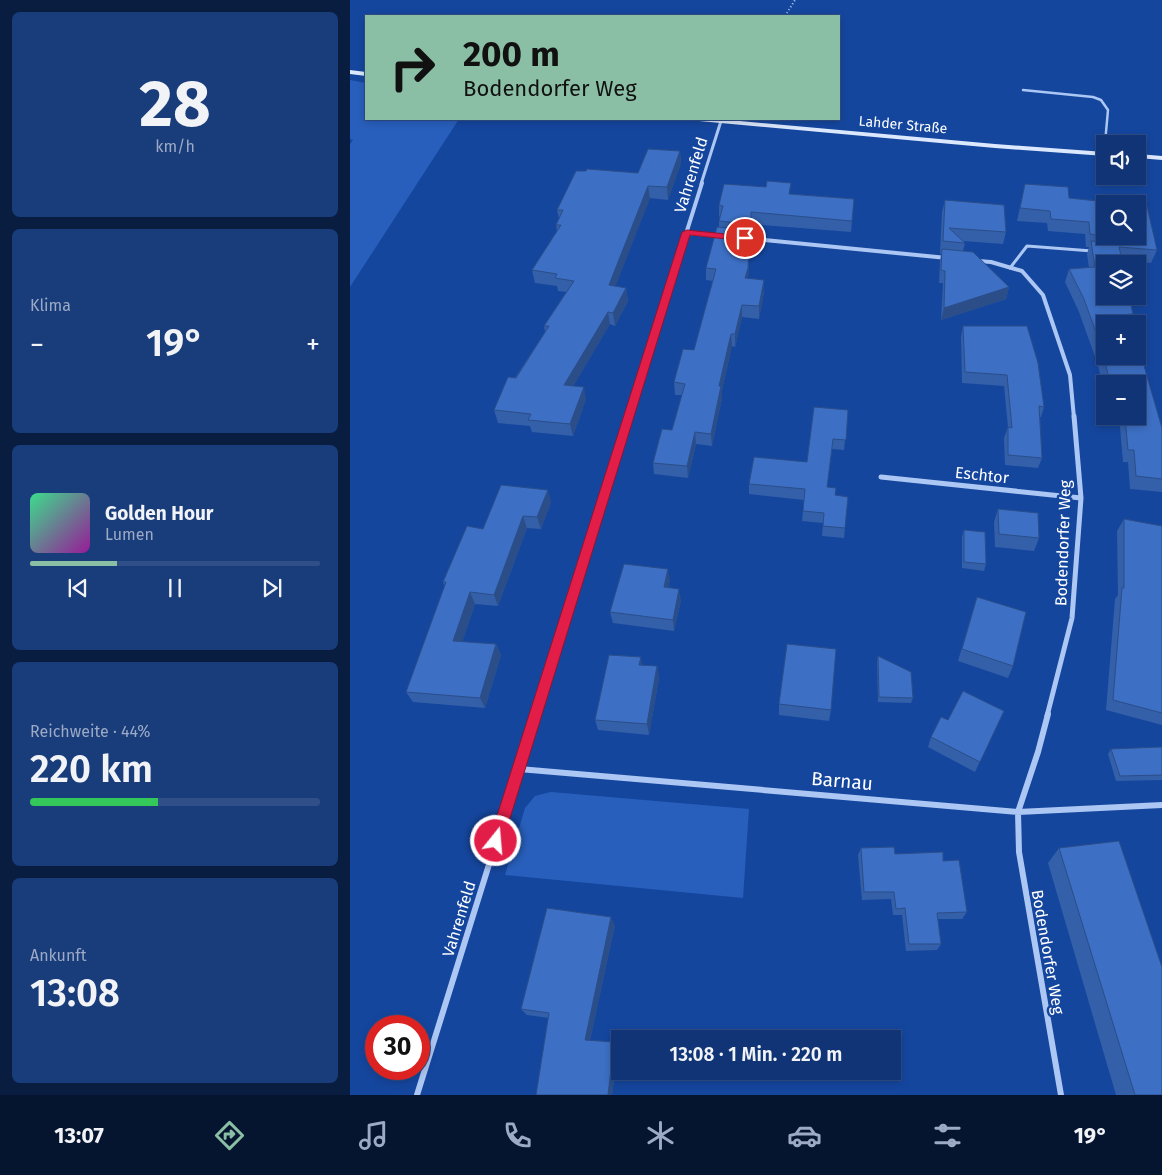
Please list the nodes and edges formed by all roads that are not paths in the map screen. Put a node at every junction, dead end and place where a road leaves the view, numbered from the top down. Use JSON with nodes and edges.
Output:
{"nodes":[{"id":1,"x":350,"y":72,"type":"edge"},
{"id":2,"x":365,"y":74,"type":"edge"},
{"id":3,"x":1023,"y":90,"type":"dead end"},
{"id":4,"x":710,"y":120,"type":"edge"},
{"id":5,"x":721,"y":121,"type":"junction"},
{"id":6,"x":1106,"y":135,"type":"edge"},
{"id":7,"x":1096,"y":153,"type":"edge"},
{"id":8,"x":1146,"y":157,"type":"edge"},
{"id":9,"x":1162,"y":158,"type":"edge"},
{"id":10,"x":687,"y":232,"type":"junction"},
{"id":11,"x":726,"y":236,"type":"edge"},
{"id":12,"x":735,"y":237,"type":"edge"},
{"id":13,"x":1097,"y":251,"type":"edge"},
{"id":14,"x":954,"y":259,"type":"edge"},
{"id":15,"x":972,"y":260,"type":"edge"},
{"id":16,"x":1010,"y":268,"type":"junction"},
{"id":17,"x":881,"y":477,"type":"dead end"},
{"id":18,"x":1081,"y":498,"type":"junction"},
{"id":19,"x":519,"y":768,"type":"junction"},
{"id":20,"x":1162,"y":805,"type":"edge"},
{"id":21,"x":1018,"y":812,"type":"junction"},
{"id":22,"x":417,"y":1095,"type":"edge"},
{"id":23,"x":1061,"y":1095,"type":"edge"}],
"edges":[{"from":1,"to":2,"type":"street"},
{"from":3,"to":6,"type":"lane"},
{"from":4,"to":5,"type":"street","name":"Lahder Straße"},
{"from":5,"to":7,"type":"street","name":"Lahder Straße"},
{"from":5,"to":10,"type":"street","name":"Vahrenfeld"},
{"from":8,"to":9,"type":"street"},
{"from":10,"to":11,"type":"street"},
{"from":10,"to":19,"type":"street","name":"Vahrenfeld"},
{"from":12,"to":14,"type":"street"},
{"from":13,"to":16,"type":"lane"},
{"from":15,"to":16,"type":"street","name":"Bodendorfer Weg"},
{"from":16,"to":18,"type":"street","name":"Bodendorfer Weg"},
{"from":17,"to":18,"type":"street","name":"Eschtor"},
{"from":18,"to":21,"type":"street","name":"Bodendorfer Weg"},
{"from":19,"to":21,"type":"street","name":"Barnau"},
{"from":19,"to":22,"type":"street","name":"Vahrenfeld"},
{"from":20,"to":21,"type":"street","name":"Barnau"},
{"from":21,"to":23,"type":"street","name":"Bodendorfer Weg"}]}
